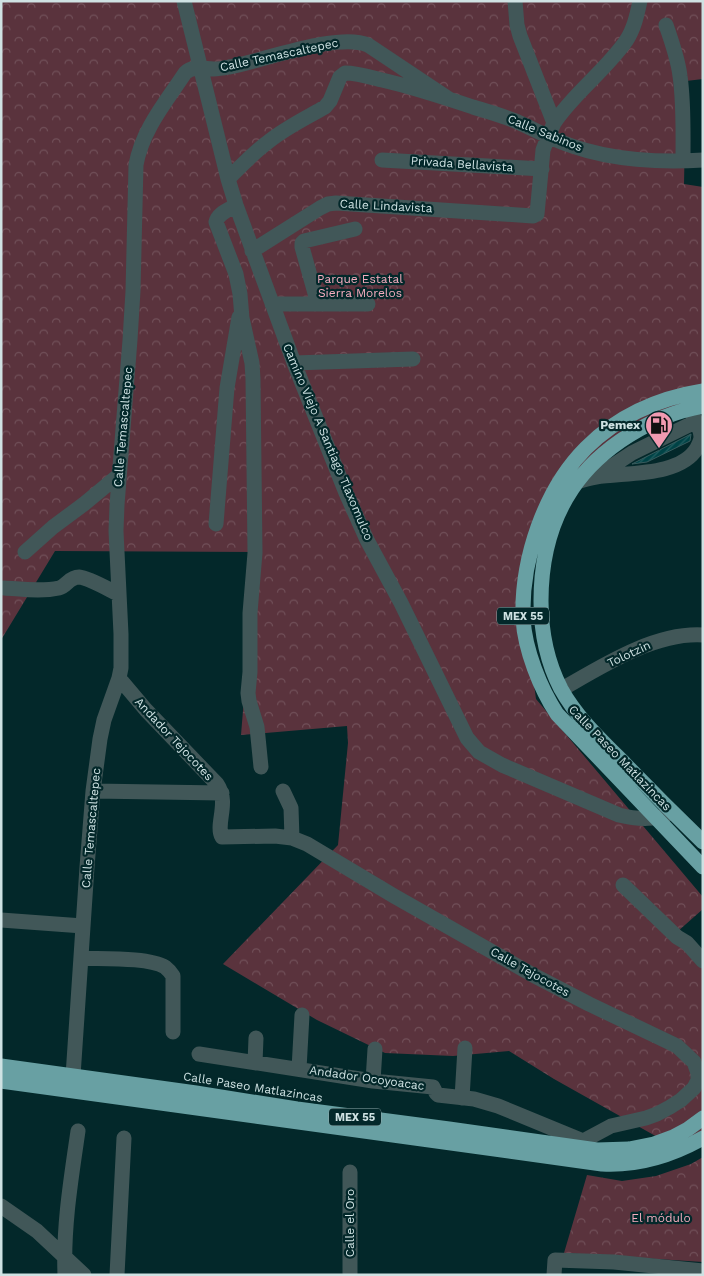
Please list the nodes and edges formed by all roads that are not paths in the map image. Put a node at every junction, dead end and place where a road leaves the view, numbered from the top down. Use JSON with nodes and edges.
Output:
{"nodes":[{"id":1,"x":184,"y":1,"type":"edge"},
{"id":2,"x":515,"y":1,"type":"edge"},
{"id":3,"x":640,"y":1,"type":"edge"},
{"id":4,"x":666,"y":25,"type":"dead end"},
{"id":5,"x":202,"y":68,"type":"junction"},
{"id":6,"x":449,"y":98,"type":"junction"},
{"id":7,"x":551,"y":130,"type":"junction"},
{"id":8,"x":382,"y":160,"type":"dead end"},
{"id":9,"x":703,"y":160,"type":"edge"},
{"id":10,"x":683,"y":161,"type":"junction"},
{"id":11,"x":542,"y":170,"type":"junction"},
{"id":12,"x":228,"y":179,"type":"junction"},
{"id":13,"x":236,"y":205,"type":"junction"},
{"id":14,"x":355,"y":229,"type":"dead end"},
{"id":15,"x":252,"y":251,"type":"junction"},
{"id":16,"x":272,"y":304,"type":"junction"},
{"id":17,"x":318,"y":304,"type":"junction"},
{"id":18,"x":368,"y":304,"type":"dead end"},
{"id":19,"x":241,"y":308,"type":"junction"},
{"id":20,"x":413,"y":359,"type":"dead end"},
{"id":21,"x":294,"y":363,"type":"junction"},
{"id":22,"x":703,"y":391,"type":"edge"},
{"id":23,"x":696,"y":412,"type":"edge"},
{"id":24,"x":118,"y":474,"type":"junction"},
{"id":25,"x":596,"y":477,"type":"junction"},
{"id":26,"x":577,"y":482,"type":"junction"},
{"id":27,"x":216,"y":524,"type":"dead end"},
{"id":28,"x":25,"y":552,"type":"dead end"},
{"id":29,"x":4,"y":588,"type":"dead end"},
{"id":30,"x":118,"y":594,"type":"junction"},
{"id":31,"x":703,"y":634,"type":"edge"},
{"id":32,"x":119,"y":678,"type":"junction"},
{"id":33,"x":562,"y":689,"type":"junction"},
{"id":34,"x":261,"y":767,"type":"dead end"},
{"id":35,"x":93,"y":791,"type":"junction"},
{"id":36,"x":283,"y":791,"type":"dead end"},
{"id":37,"x":222,"y":793,"type":"junction"},
{"id":38,"x":674,"y":814,"type":"junction"},
{"id":39,"x":656,"y":818,"type":"junction"},
{"id":40,"x":220,"y":832,"type":"joint"},
{"id":41,"x":292,"y":838,"type":"junction"},
{"id":42,"x":703,"y":842,"type":"edge"},
{"id":43,"x":703,"y":867,"type":"edge"},
{"id":44,"x":623,"y":885,"type":"dead end"},
{"id":45,"x":1,"y":920,"type":"edge"},
{"id":46,"x":83,"y":926,"type":"junction"},
{"id":47,"x":81,"y":958,"type":"junction"},
{"id":48,"x":703,"y":961,"type":"edge"},
{"id":49,"x":302,"y":1015,"type":"dead end"},
{"id":50,"x":174,"y":1032,"type":"dead end"},
{"id":51,"x":256,"y":1038,"type":"dead end"},
{"id":52,"x":465,"y":1048,"type":"dead end"},
{"id":53,"x":375,"y":1049,"type":"dead end"},
{"id":54,"x":199,"y":1054,"type":"dead end"},
{"id":55,"x":255,"y":1063,"type":"junction"},
{"id":56,"x":1,"y":1066,"type":"edge"},
{"id":57,"x":299,"y":1069,"type":"junction"},
{"id":58,"x":74,"y":1076,"type":"junction"},
{"id":59,"x":1,"y":1081,"type":"edge"},
{"id":60,"x":373,"y":1081,"type":"junction"},
{"id":61,"x":462,"y":1098,"type":"junction"},
{"id":62,"x":703,"y":1118,"type":"edge"},
{"id":63,"x":78,"y":1132,"type":"dead end"},
{"id":64,"x":124,"y":1138,"type":"dead end"},
{"id":65,"x":703,"y":1138,"type":"edge"},
{"id":66,"x":583,"y":1145,"type":"junction"},
{"id":67,"x":350,"y":1172,"type":"dead end"},
{"id":68,"x":1,"y":1206,"type":"edge"},
{"id":69,"x":64,"y":1256,"type":"junction"},
{"id":70,"x":554,"y":1267,"type":"edge"},
{"id":71,"x":703,"y":1271,"type":"edge"},
{"id":72,"x":65,"y":1275,"type":"edge"},
{"id":73,"x":84,"y":1275,"type":"edge"},
{"id":74,"x":118,"y":1275,"type":"edge"},
{"id":75,"x":350,"y":1275,"type":"edge"}],
"edges":[{"from":1,"to":5,"type":"street","name":"Camino Viejo A Santiago Tlaxomulco"},
{"from":2,"to":7,"type":"street"},
{"from":3,"to":7,"type":"street"},
{"from":4,"to":10,"type":"street"},
{"from":5,"to":6,"type":"street","name":"Calle Temascaltepec"},
{"from":5,"to":12,"type":"street","name":"Camino Viejo A Santiago Tlaxomulco"},
{"from":5,"to":24,"type":"street","name":"Calle Temascaltepec"},
{"from":6,"to":7,"type":"street","name":"Calle Sabinos"},
{"from":6,"to":12,"type":"street"},
{"from":7,"to":10,"type":"street","name":"Calle Sabinos"},
{"from":7,"to":11,"type":"street"},
{"from":8,"to":11,"type":"street","name":"Privada Bellavista"},
{"from":9,"to":10,"type":"street","name":"Calle Sabinos"},
{"from":11,"to":15,"type":"street","name":"Calle Lindavista"},
{"from":12,"to":13,"type":"street","name":"Camino Viejo A Santiago Tlaxomulco"},
{"from":13,"to":15,"type":"street","name":"Camino Viejo A Santiago Tlaxomulco"},
{"from":13,"to":19,"type":"street"},
{"from":14,"to":17,"type":"street"},
{"from":15,"to":16,"type":"street","name":"Camino Viejo A Santiago Tlaxomulco"},
{"from":16,"to":17,"type":"street"},
{"from":16,"to":21,"type":"street","name":"Camino Viejo A Santiago Tlaxomulco"},
{"from":17,"to":18,"type":"street"},
{"from":19,"to":27,"type":"street"},
{"from":19,"to":34,"type":"street"},
{"from":20,"to":21,"type":"street"},
{"from":21,"to":39,"type":"street","name":"Camino Viejo A Santiago Tlaxomulco"},
{"from":22,"to":39,"type":"highway","name":"Calle Paseo Matlazincas","number":"MEX 55"},
{"from":23,"to":25,"type":"street"},
{"from":23,"to":25,"type":"street"},
{"from":23,"to":26,"type":"highway","name":"Calle Paseo Matlazincas","number":"MEX 55"},
{"from":24,"to":28,"type":"street"},
{"from":24,"to":30,"type":"street","name":"Calle Temascaltepec"},
{"from":25,"to":26,"type":"street"},
{"from":26,"to":33,"type":"highway","name":"Calle Paseo Matlazincas","number":"MEX 55"},
{"from":29,"to":30,"type":"street"},
{"from":30,"to":32,"type":"street","name":"Calle Temascaltepec"},
{"from":31,"to":33,"type":"street","name":"Tolotzin"},
{"from":32,"to":35,"type":"street","name":"Calle Temascaltepec"},
{"from":32,"to":37,"type":"street","name":"Andador Tejocotes"},
{"from":33,"to":38,"type":"highway","name":"Calle Paseo Matlazincas","number":"MEX 55"},
{"from":35,"to":37,"type":"street"},
{"from":35,"to":46,"type":"street","name":"Calle Temascaltepec"},
{"from":36,"to":41,"type":"street"},
{"from":37,"to":40,"type":"street","name":"Andador Tejocotes"},
{"from":38,"to":39,"type":"street","name":"Camino Viejo A Santiago Tlaxomulco"},
{"from":38,"to":42,"type":"highway","name":"Calle Paseo Matlazincas","number":"MEX 55"},
{"from":39,"to":43,"type":"highway","name":"Calle Paseo Matlazincas","number":"MEX 55"},
{"from":40,"to":41,"type":"street","name":"Calle Tejocotes"},
{"from":41,"to":66,"type":"street","name":"Calle Tejocotes"},
{"from":44,"to":48,"type":"street"},
{"from":45,"to":46,"type":"street"},
{"from":46,"to":47,"type":"street","name":"Calle Temascaltepec"},
{"from":47,"to":50,"type":"street"},
{"from":47,"to":58,"type":"street","name":"Calle Temascaltepec"},
{"from":49,"to":57,"type":"street"},
{"from":51,"to":55,"type":"street"},
{"from":52,"to":61,"type":"street"},
{"from":53,"to":60,"type":"street"},
{"from":54,"to":55,"type":"street","name":"Andador Ocoyoacac"},
{"from":55,"to":57,"type":"street","name":"Andador Ocoyoacac"},
{"from":56,"to":58,"type":"highway","name":"Calle Paseo Matlazincas","number":"MEX 55"},
{"from":57,"to":60,"type":"street","name":"Andador Ocoyoacac"},
{"from":58,"to":66,"type":"highway","name":"Calle Paseo Matlazincas","number":"MEX 55"},
{"from":59,"to":65,"type":"highway","number":"MEX 55"},
{"from":60,"to":61,"type":"street","name":"Andador Ocoyoacac"},
{"from":61,"to":66,"type":"street","name":"Andador Ocoyoacac"},
{"from":62,"to":66,"type":"highway","name":"Calle Paseo Matlazincas","number":"MEX 55"},
{"from":63,"to":69,"type":"street"},
{"from":64,"to":74,"type":"street"},
{"from":67,"to":75,"type":"street","name":"Calle el Oro"},
{"from":68,"to":69,"type":"street"},
{"from":69,"to":72,"type":"street"},
{"from":69,"to":73,"type":"street"},
{"from":70,"to":71,"type":"street"}]}
